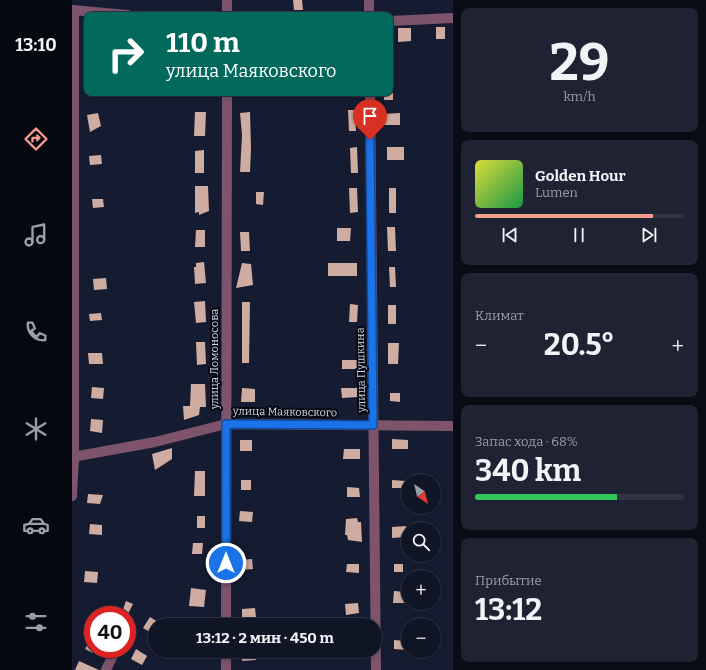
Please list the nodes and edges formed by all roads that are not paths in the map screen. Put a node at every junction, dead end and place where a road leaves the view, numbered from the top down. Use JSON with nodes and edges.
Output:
{"nodes":[{"id":1,"x":227,"y":0,"type":"edge"},
{"id":2,"x":369,"y":0,"type":"edge"},
{"id":3,"x":73,"y":10,"type":"edge"},
{"id":4,"x":95,"y":12,"type":"edge"},
{"id":5,"x":228,"y":12,"type":"edge"},
{"id":6,"x":369,"y":12,"type":"edge"},
{"id":7,"x":453,"y":18,"type":"edge"},
{"id":8,"x":393,"y":21,"type":"edge"},
{"id":9,"x":227,"y":96,"type":"edge"},
{"id":10,"x":370,"y":96,"type":"edge"},
{"id":11,"x":226,"y":424,"type":"junction"},
{"id":12,"x":373,"y":425,"type":"junction"},
{"id":13,"x":453,"y":426,"type":"edge"},
{"id":14,"x":73,"y":457,"type":"edge"},
{"id":15,"x":72,"y":496,"type":"edge"},
{"id":16,"x":226,"y":618,"type":"edge"},
{"id":17,"x":112,"y":658,"type":"edge"},
{"id":18,"x":226,"y":658,"type":"edge"},
{"id":19,"x":106,"y":670,"type":"edge"},
{"id":20,"x":226,"y":670,"type":"edge"},
{"id":21,"x":376,"y":670,"type":"edge"}],
"edges":[{"from":1,"to":5,"type":"street"},
{"from":2,"to":6,"type":"street"},
{"from":3,"to":4,"type":"street"},
{"from":3,"to":14,"type":"street"},
{"from":7,"to":8,"type":"street"},
{"from":9,"to":11,"type":"street","name":"улица Ломоносова"},
{"from":10,"to":12,"type":"street","name":"улица Пушкина"},
{"from":11,"to":12,"type":"street","name":"улица Маяковского"},
{"from":11,"to":14,"type":"street","name":"улица Маяковского"},
{"from":11,"to":16,"type":"street","name":"улица Ломоносова"},
{"from":12,"to":13,"type":"street","name":"улица Маяковского"},
{"from":12,"to":21,"type":"street","name":"улица Пушкина"},
{"from":14,"to":15,"type":"street"},
{"from":17,"to":19,"type":"street"},
{"from":18,"to":20,"type":"street"}]}
